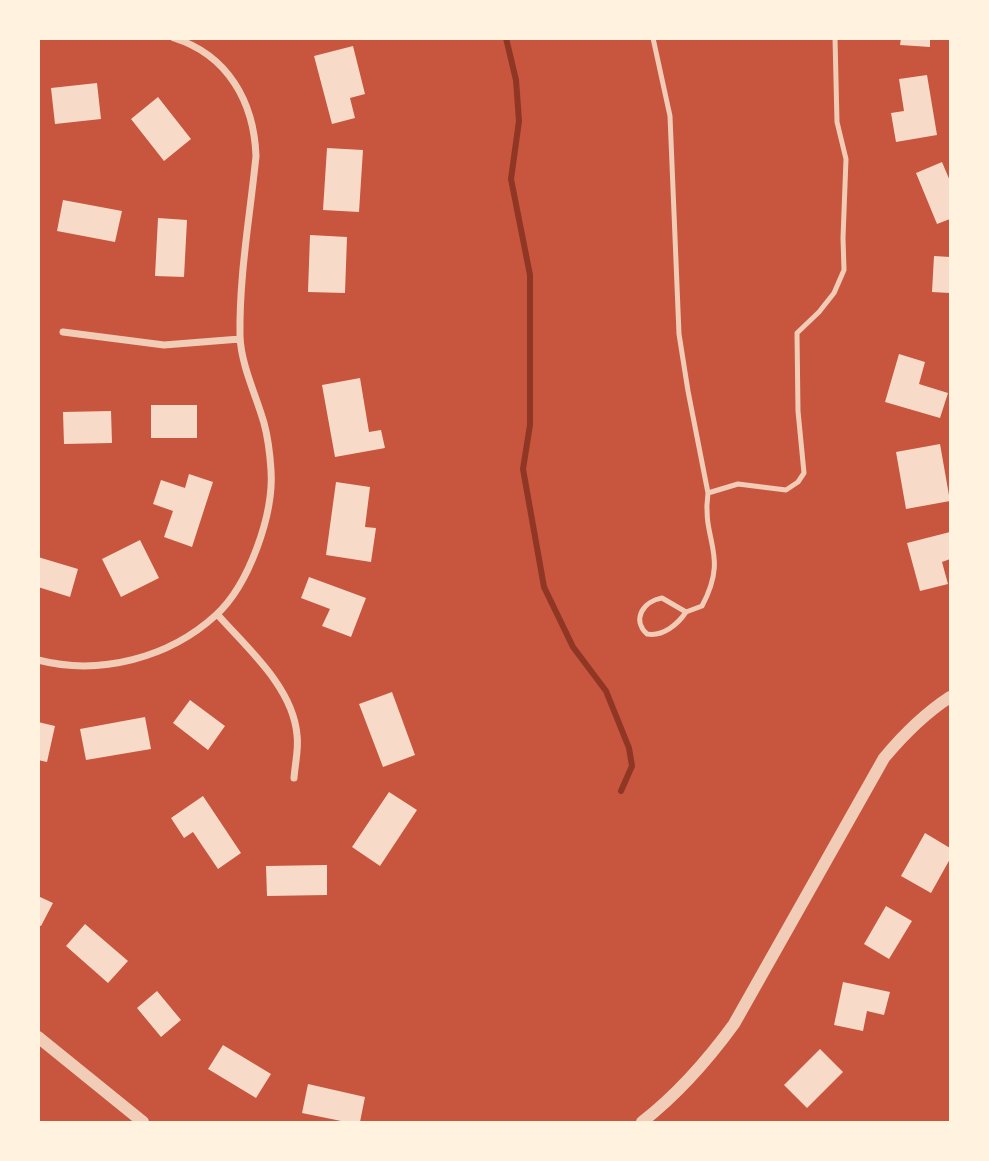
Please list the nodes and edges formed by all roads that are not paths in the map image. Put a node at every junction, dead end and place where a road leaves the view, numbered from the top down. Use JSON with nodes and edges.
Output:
{"nodes":[{"id":1,"x":174,"y":38,"type":"edge"},
{"id":2,"x":653,"y":38,"type":"edge"},
{"id":3,"x":835,"y":38,"type":"edge"},
{"id":4,"x":63,"y":332,"type":"dead end"},
{"id":5,"x":240,"y":339,"type":"junction"},
{"id":6,"x":708,"y":493,"type":"junction"},
{"id":7,"x":686,"y":612,"type":"junction"},
{"id":8,"x":217,"y":614,"type":"junction"},
{"id":9,"x":38,"y":660,"type":"edge"},
{"id":10,"x":950,"y":697,"type":"edge"},
{"id":11,"x":294,"y":778,"type":"dead end"},
{"id":12,"x":38,"y":1037,"type":"edge"},
{"id":13,"x":143,"y":1122,"type":"edge"},
{"id":14,"x":642,"y":1122,"type":"edge"}],
"edges":[{"from":1,"to":5,"type":"street"},
{"from":2,"to":6,"type":"lane"},
{"from":3,"to":6,"type":"lane"},
{"from":4,"to":5,"type":"street"},
{"from":5,"to":8,"type":"street"},
{"from":6,"to":7,"type":"lane"},
{"from":7,"to":7,"type":"lane"},
{"from":8,"to":9,"type":"street"},
{"from":8,"to":11,"type":"street"},
{"from":10,"to":14,"type":"street"},
{"from":12,"to":13,"type":"street"}]}
